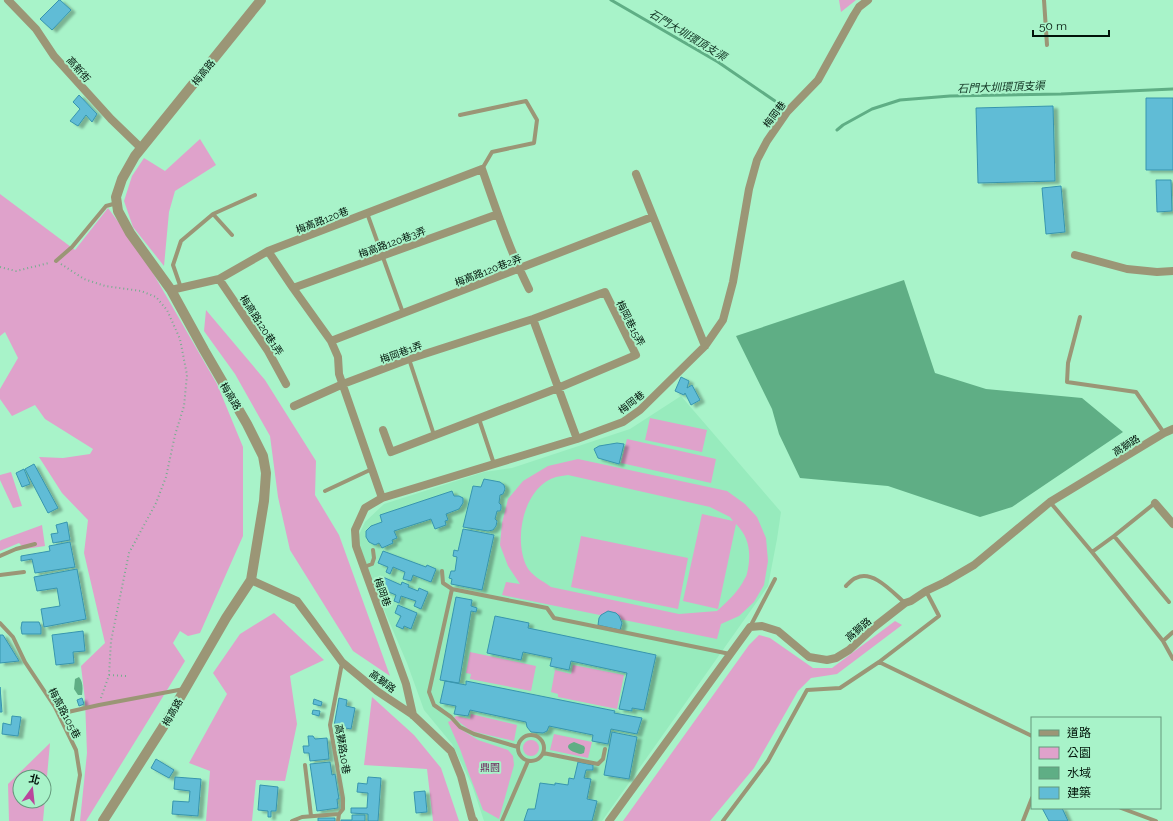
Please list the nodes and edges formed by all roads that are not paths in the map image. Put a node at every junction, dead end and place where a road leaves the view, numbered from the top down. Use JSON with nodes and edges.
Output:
{"nodes":[{"id":1,"x":8,"y":0,"type":"edge"},
{"id":2,"x":261,"y":0,"type":"edge"},
{"id":3,"x":868,"y":0,"type":"edge"},
{"id":4,"x":1044,"y":0,"type":"edge"},
{"id":5,"x":1047,"y":45,"type":"dead end"},
{"id":6,"x":460,"y":115,"type":"dead end"},
{"id":7,"x":141,"y":148,"type":"junction"},
{"id":8,"x":482,"y":169,"type":"junction"},
{"id":9,"x":636,"y":174,"type":"dead end"},
{"id":10,"x":255,"y":195,"type":"dead end"},
{"id":11,"x":117,"y":203,"type":"junction"},
{"id":12,"x":367,"y":213,"type":"junction"},
{"id":13,"x":213,"y":214,"type":"junction"},
{"id":14,"x":498,"y":214,"type":"junction"},
{"id":15,"x":652,"y":217,"type":"junction"},
{"id":16,"x":232,"y":234,"type":"dead end"},
{"id":17,"x":268,"y":251,"type":"junction"},
{"id":18,"x":1075,"y":255,"type":"dead end"},
{"id":19,"x":382,"y":256,"type":"junction"},
{"id":20,"x":56,"y":261,"type":"road end"},
{"id":21,"x":519,"y":269,"type":"junction"},
{"id":22,"x":1173,"y":271,"type":"edge"},
{"id":23,"x":219,"y":279,"type":"junction"},
{"id":24,"x":293,"y":288,"type":"junction"},
{"id":25,"x":176,"y":289,"type":"junction"},
{"id":26,"x":529,"y":289,"type":"dead end"},
{"id":27,"x":403,"y":313,"type":"junction"},
{"id":28,"x":1080,"y":317,"type":"dead end"},
{"id":29,"x":533,"y":319,"type":"junction"},
{"id":30,"x":331,"y":341,"type":"junction"},
{"id":31,"x":466,"y":341,"type":"joint"},
{"id":32,"x":705,"y":346,"type":"junction"},
{"id":33,"x":409,"y":360,"type":"junction"},
{"id":34,"x":286,"y":384,"type":"dead end"},
{"id":35,"x":343,"y":384,"type":"junction"},
{"id":36,"x":558,"y":388,"type":"junction"},
{"id":37,"x":294,"y":406,"type":"dead end"},
{"id":38,"x":478,"y":418,"type":"junction"},
{"id":39,"x":1173,"y":429,"type":"edge"},
{"id":40,"x":383,"y":430,"type":"dead end"},
{"id":41,"x":1164,"y":433,"type":"junction"},
{"id":42,"x":434,"y":435,"type":"junction"},
{"id":43,"x":577,"y":439,"type":"junction"},
{"id":44,"x":494,"y":464,"type":"junction"},
{"id":45,"x":372,"y":469,"type":"junction"},
{"id":46,"x":325,"y":491,"type":"dead end"},
{"id":47,"x":382,"y":498,"type":"junction"},
{"id":48,"x":1050,"y":502,"type":"junction"},
{"id":49,"x":1155,"y":503,"type":"joint"},
{"id":50,"x":1173,"y":524,"type":"edge"},
{"id":51,"x":1114,"y":536,"type":"junction"},
{"id":52,"x":35,"y":544,"type":"dead end"},
{"id":53,"x":372,"y":550,"type":"dead end"},
{"id":54,"x":1092,"y":552,"type":"junction"},
{"id":55,"x":0,"y":556,"type":"edge"},
{"id":56,"x":363,"y":568,"type":"junction"},
{"id":57,"x":442,"y":571,"type":"dead end"},
{"id":58,"x":24,"y":572,"type":"dead end"},
{"id":59,"x":0,"y":575,"type":"edge"},
{"id":60,"x":774,"y":579,"type":"dead end"},
{"id":61,"x":251,"y":580,"type":"junction"},
{"id":62,"x":846,"y":586,"type":"dead end"},
{"id":63,"x":452,"y":589,"type":"junction"},
{"id":64,"x":926,"y":592,"type":"junction"},
{"id":65,"x":1169,"y":602,"type":"dead end"},
{"id":66,"x":905,"y":603,"type":"junction"},
{"id":67,"x":0,"y":623,"type":"edge"},
{"id":68,"x":750,"y":627,"type":"junction"},
{"id":69,"x":1173,"y":632,"type":"edge"},
{"id":70,"x":1162,"y":641,"type":"junction"},
{"id":71,"x":730,"y":654,"type":"junction"},
{"id":72,"x":1173,"y":659,"type":"edge"},
{"id":73,"x":342,"y":662,"type":"junction"},
{"id":74,"x":879,"y":662,"type":"junction"},
{"id":75,"x":186,"y":688,"type":"junction"},
{"id":76,"x":59,"y":714,"type":"junction"},
{"id":77,"x":413,"y":715,"type":"junction"},
{"id":78,"x":1031,"y":736,"type":"edge"},
{"id":79,"x":518,"y":747,"type":"junction"},
{"id":80,"x":605,"y":749,"type":"dead end"},
{"id":81,"x":543,"y":753,"type":"junction"},
{"id":82,"x":528,"y":761,"type":"junction"},
{"id":83,"x":305,"y":765,"type":"dead end"},
{"id":84,"x":1031,"y":801,"type":"edge"},
{"id":85,"x":1124,"y":809,"type":"edge"},
{"id":86,"x":339,"y":814,"type":"junction"},
{"id":87,"x":311,"y":816,"type":"junction"},
{"id":88,"x":472,"y":820,"type":"edge"},
{"id":89,"x":72,"y":821,"type":"edge"},
{"id":90,"x":103,"y":821,"type":"edge"},
{"id":91,"x":292,"y":821,"type":"edge"},
{"id":92,"x":338,"y":821,"type":"edge"},
{"id":93,"x":502,"y":821,"type":"edge"},
{"id":94,"x":609,"y":821,"type":"edge"},
{"id":95,"x":723,"y":821,"type":"edge"},
{"id":96,"x":1023,"y":821,"type":"edge"},
{"id":97,"x":1156,"y":821,"type":"edge"}],
"edges":[{"from":1,"to":7,"type":"street","name":"高新街"},
{"from":2,"to":7,"type":"street","name":"梅高路"},
{"from":3,"to":32,"type":"street","name":"梅岡巷"},
{"from":4,"to":5,"type":"lane"},
{"from":6,"to":8,"type":"lane"},
{"from":7,"to":11,"type":"street","name":"梅高路"},
{"from":8,"to":12,"type":"street","name":"梅高路120巷"},
{"from":8,"to":14,"type":"street"},
{"from":9,"to":15,"type":"street"},
{"from":10,"to":13,"type":"lane"},
{"from":11,"to":20,"type":"lane"},
{"from":11,"to":25,"type":"street","name":"梅高路"},
{"from":12,"to":17,"type":"street","name":"梅高路120巷"},
{"from":12,"to":19,"type":"lane"},
{"from":13,"to":16,"type":"lane"},
{"from":13,"to":25,"type":"lane"},
{"from":14,"to":19,"type":"street","name":"梅高路120巷3弄"},
{"from":14,"to":21,"type":"street"},
{"from":15,"to":21,"type":"street","name":"梅高路120巷2弄"},
{"from":15,"to":32,"type":"street"},
{"from":17,"to":23,"type":"street","name":"梅高路120巷"},
{"from":17,"to":24,"type":"street"},
{"from":18,"to":22,"type":"street"},
{"from":19,"to":24,"type":"street","name":"梅高路120巷3弄"},
{"from":19,"to":27,"type":"lane"},
{"from":21,"to":26,"type":"street"},
{"from":21,"to":27,"type":"street","name":"梅高路120巷2弄"},
{"from":23,"to":25,"type":"street","name":"梅高路120巷"},
{"from":23,"to":34,"type":"street","name":"梅高路120巷1弄"},
{"from":24,"to":30,"type":"street"},
{"from":25,"to":61,"type":"street","name":"梅高路"},
{"from":27,"to":30,"type":"street","name":"梅高路120巷2弄"},
{"from":28,"to":41,"type":"lane"},
{"from":29,"to":31,"type":"street","name":"梅岡巷15弄"},
{"from":29,"to":36,"type":"street"},
{"from":29,"to":36,"type":"street","name":"梅岡巷15弄"},
{"from":30,"to":35,"type":"street"},
{"from":31,"to":33,"type":"street","name":"梅岡巷1弄"},
{"from":32,"to":43,"type":"street","name":"梅岡巷"},
{"from":33,"to":35,"type":"street","name":"梅岡巷1弄"},
{"from":33,"to":42,"type":"lane"},
{"from":35,"to":37,"type":"street","name":"梅岡巷1弄"},
{"from":35,"to":45,"type":"street"},
{"from":36,"to":38,"type":"street","name":"梅岡巷15弄"},
{"from":36,"to":43,"type":"street"},
{"from":38,"to":42,"type":"street","name":"梅岡巷15弄"},
{"from":38,"to":44,"type":"lane"},
{"from":39,"to":41,"type":"street","name":"高獅路"},
{"from":40,"to":42,"type":"street","name":"梅岡巷15弄"},
{"from":41,"to":48,"type":"street","name":"高獅路"},
{"from":43,"to":44,"type":"street","name":"梅岡巷"},
{"from":44,"to":47,"type":"street","name":"梅岡巷"},
{"from":45,"to":46,"type":"lane"},
{"from":45,"to":47,"type":"street"},
{"from":47,"to":56,"type":"street","name":"梅岡巷"},
{"from":48,"to":54,"type":"lane"},
{"from":48,"to":64,"type":"street","name":"高獅路"},
{"from":49,"to":50,"type":"street"},
{"from":49,"to":51,"type":"lane"},
{"from":51,"to":54,"type":"lane"},
{"from":51,"to":65,"type":"lane"},
{"from":52,"to":55,"type":"lane"},
{"from":53,"to":56,"type":"lane"},
{"from":54,"to":70,"type":"lane"},
{"from":56,"to":77,"type":"street","name":"梅岡巷"},
{"from":57,"to":63,"type":"lane"},
{"from":58,"to":59,"type":"lane"},
{"from":60,"to":68,"type":"lane"},
{"from":61,"to":73,"type":"street","name":"高獅路"},
{"from":61,"to":75,"type":"street","name":"梅高路"},
{"from":62,"to":66,"type":"lane"},
{"from":63,"to":71,"type":"lane"},
{"from":63,"to":79,"type":"lane"},
{"from":64,"to":66,"type":"street","name":"高獅路"},
{"from":64,"to":74,"type":"lane"},
{"from":66,"to":68,"type":"street","name":"高獅路"},
{"from":67,"to":76,"type":"lane","name":"梅高路105巷"},
{"from":68,"to":71,"type":"street"},
{"from":69,"to":70,"type":"lane"},
{"from":70,"to":72,"type":"lane"},
{"from":71,"to":94,"type":"street"},
{"from":73,"to":77,"type":"street","name":"高獅路"},
{"from":73,"to":86,"type":"lane","name":"高獅路10巷"},
{"from":74,"to":78,"type":"lane"},
{"from":74,"to":95,"type":"lane"},
{"from":75,"to":76,"type":"lane"},
{"from":75,"to":90,"type":"street","name":"梅高路"},
{"from":76,"to":89,"type":"lane","name":"梅高路105巷"},
{"from":77,"to":88,"type":"street","name":"高獅路"},
{"from":79,"to":81,"type":"lane"},
{"from":79,"to":82,"type":"lane"},
{"from":80,"to":81,"type":"lane"},
{"from":81,"to":82,"type":"lane"},
{"from":82,"to":93,"type":"lane"},
{"from":83,"to":87,"type":"lane"},
{"from":84,"to":96,"type":"lane"},
{"from":85,"to":97,"type":"lane"},
{"from":86,"to":87,"type":"lane"},
{"from":86,"to":92,"type":"lane","name":"高獅路10巷"},
{"from":87,"to":91,"type":"lane"}]}
